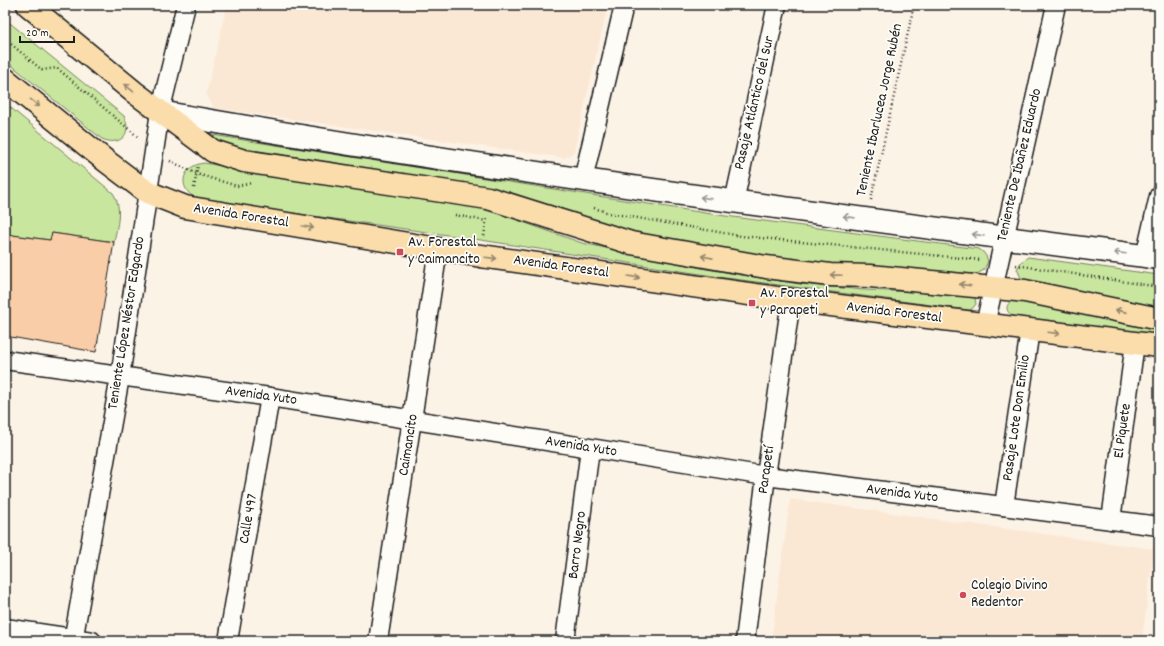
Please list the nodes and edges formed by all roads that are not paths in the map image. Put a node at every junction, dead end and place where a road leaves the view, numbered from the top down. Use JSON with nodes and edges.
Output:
{"nodes":[{"id":1,"x":186,"y":5,"type":"edge"},
{"id":2,"x":624,"y":5,"type":"edge"},
{"id":3,"x":777,"y":5,"type":"edge"},
{"id":4,"x":1056,"y":5,"type":"edge"},
{"id":5,"x":31,"y":6,"type":"edge"},
{"id":6,"x":5,"y":79,"type":"edge"},
{"id":7,"x":160,"y":112,"type":"junction"},
{"id":8,"x":583,"y":180,"type":"junction"},
{"id":9,"x":147,"y":192,"type":"junction"},
{"id":10,"x":1159,"y":196,"type":"edge"},
{"id":11,"x":734,"y":202,"type":"junction"},
{"id":12,"x":1004,"y":238,"type":"junction"},
{"id":13,"x":438,"y":250,"type":"junction"},
{"id":14,"x":1152,"y":258,"type":"edge"},
{"id":15,"x":993,"y":288,"type":"junction"},
{"id":16,"x":791,"y":300,"type":"junction"},
{"id":17,"x":1159,"y":320,"type":"edge"},
{"id":18,"x":985,"y":325,"type":"junction"},
{"id":19,"x":1030,"y":330,"type":"junction"},
{"id":20,"x":1135,"y":343,"type":"junction"},
{"id":21,"x":1159,"y":346,"type":"edge"},
{"id":22,"x":5,"y":360,"type":"edge"},
{"id":23,"x":120,"y":377,"type":"junction"},
{"id":24,"x":270,"y":397,"type":"junction"},
{"id":25,"x":413,"y":420,"type":"junction"},
{"id":26,"x":590,"y":449,"type":"junction"},
{"id":27,"x":766,"y":476,"type":"junction"},
{"id":28,"x":1004,"y":506,"type":"junction"},
{"id":29,"x":1111,"y":520,"type":"junction"},
{"id":30,"x":1159,"y":526,"type":"edge"},
{"id":31,"x":5,"y":628,"type":"edge"},
{"id":32,"x":73,"y":640,"type":"edge"},
{"id":33,"x":92,"y":641,"type":"edge"},
{"id":34,"x":228,"y":641,"type":"edge"},
{"id":35,"x":378,"y":641,"type":"edge"},
{"id":36,"x":565,"y":641,"type":"edge"},
{"id":37,"x":745,"y":641,"type":"edge"}],
"edges":[{"from":1,"to":7,"type":"street","name":"Teniente López Néstor Edgardo"},
{"from":2,"to":8,"type":"street"},
{"from":3,"to":11,"type":"street","name":"Pasaje Atlántico del Sur"},
{"from":4,"to":12,"type":"street","name":"Teniente De Ibañez Eduardo"},
{"from":7,"to":5,"type":"main road","one_way":true},
{"from":6,"to":9,"type":"main road","name":"Avenida Forestal","one_way":true},
{"from":7,"to":8,"type":"street"},
{"from":7,"to":9,"type":"street","name":"Teniente López Néstor Edgardo"},
{"from":15,"to":7,"type":"main road","one_way":true},
{"from":11,"to":8,"type":"street","one_way":true},
{"from":9,"to":13,"type":"main road","name":"Avenida Forestal","one_way":true},
{"from":9,"to":23,"type":"street","name":"Teniente López Néstor Edgardo"},
{"from":10,"to":14,"type":"street"},
{"from":12,"to":11,"type":"street","one_way":true},
{"from":14,"to":12,"type":"street","one_way":true},
{"from":12,"to":15,"type":"street","name":"Teniente De Ibañez Eduardo"},
{"from":13,"to":16,"type":"main road","name":"Avenida Forestal","one_way":true},
{"from":13,"to":25,"type":"street","name":"Caimancito"},
{"from":17,"to":15,"type":"main road","one_way":true},
{"from":15,"to":18,"type":"street","name":"Teniente De Ibañez Eduardo"},
{"from":16,"to":18,"type":"main road","name":"Avenida Forestal"},
{"from":16,"to":27,"type":"street","name":"Parapetí"},
{"from":18,"to":19,"type":"main road","name":"Avenida Forestal"},
{"from":19,"to":20,"type":"main road","name":"Avenida Forestal","one_way":true},
{"from":19,"to":28,"type":"street","name":"Pasaje Lote Don Emilio"},
{"from":20,"to":21,"type":"main road","name":"Avenida Forestal"},
{"from":20,"to":29,"type":"street","name":"El Piquete"},
{"from":22,"to":23,"type":"street","name":"Avenida Yuto"},
{"from":23,"to":24,"type":"street","name":"Avenida Yuto"},
{"from":23,"to":32,"type":"street","name":"Teniente López Néstor Edgardo"},
{"from":24,"to":25,"type":"street","name":"Avenida Yuto"},
{"from":24,"to":34,"type":"street","name":"Calle 497"},
{"from":25,"to":26,"type":"street","name":"Avenida Yuto"},
{"from":25,"to":35,"type":"street","name":"Caimancito"},
{"from":26,"to":27,"type":"street","name":"Avenida Yuto"},
{"from":26,"to":36,"type":"street","name":"Barro Negro"},
{"from":27,"to":28,"type":"street","name":"Avenida Yuto"},
{"from":27,"to":37,"type":"street","name":"Parapetí"},
{"from":28,"to":29,"type":"street","name":"Avenida Yuto"},
{"from":29,"to":30,"type":"street","name":"Avenida Yuto"},
{"from":31,"to":32,"type":"street"},
{"from":32,"to":33,"type":"street"}]}
